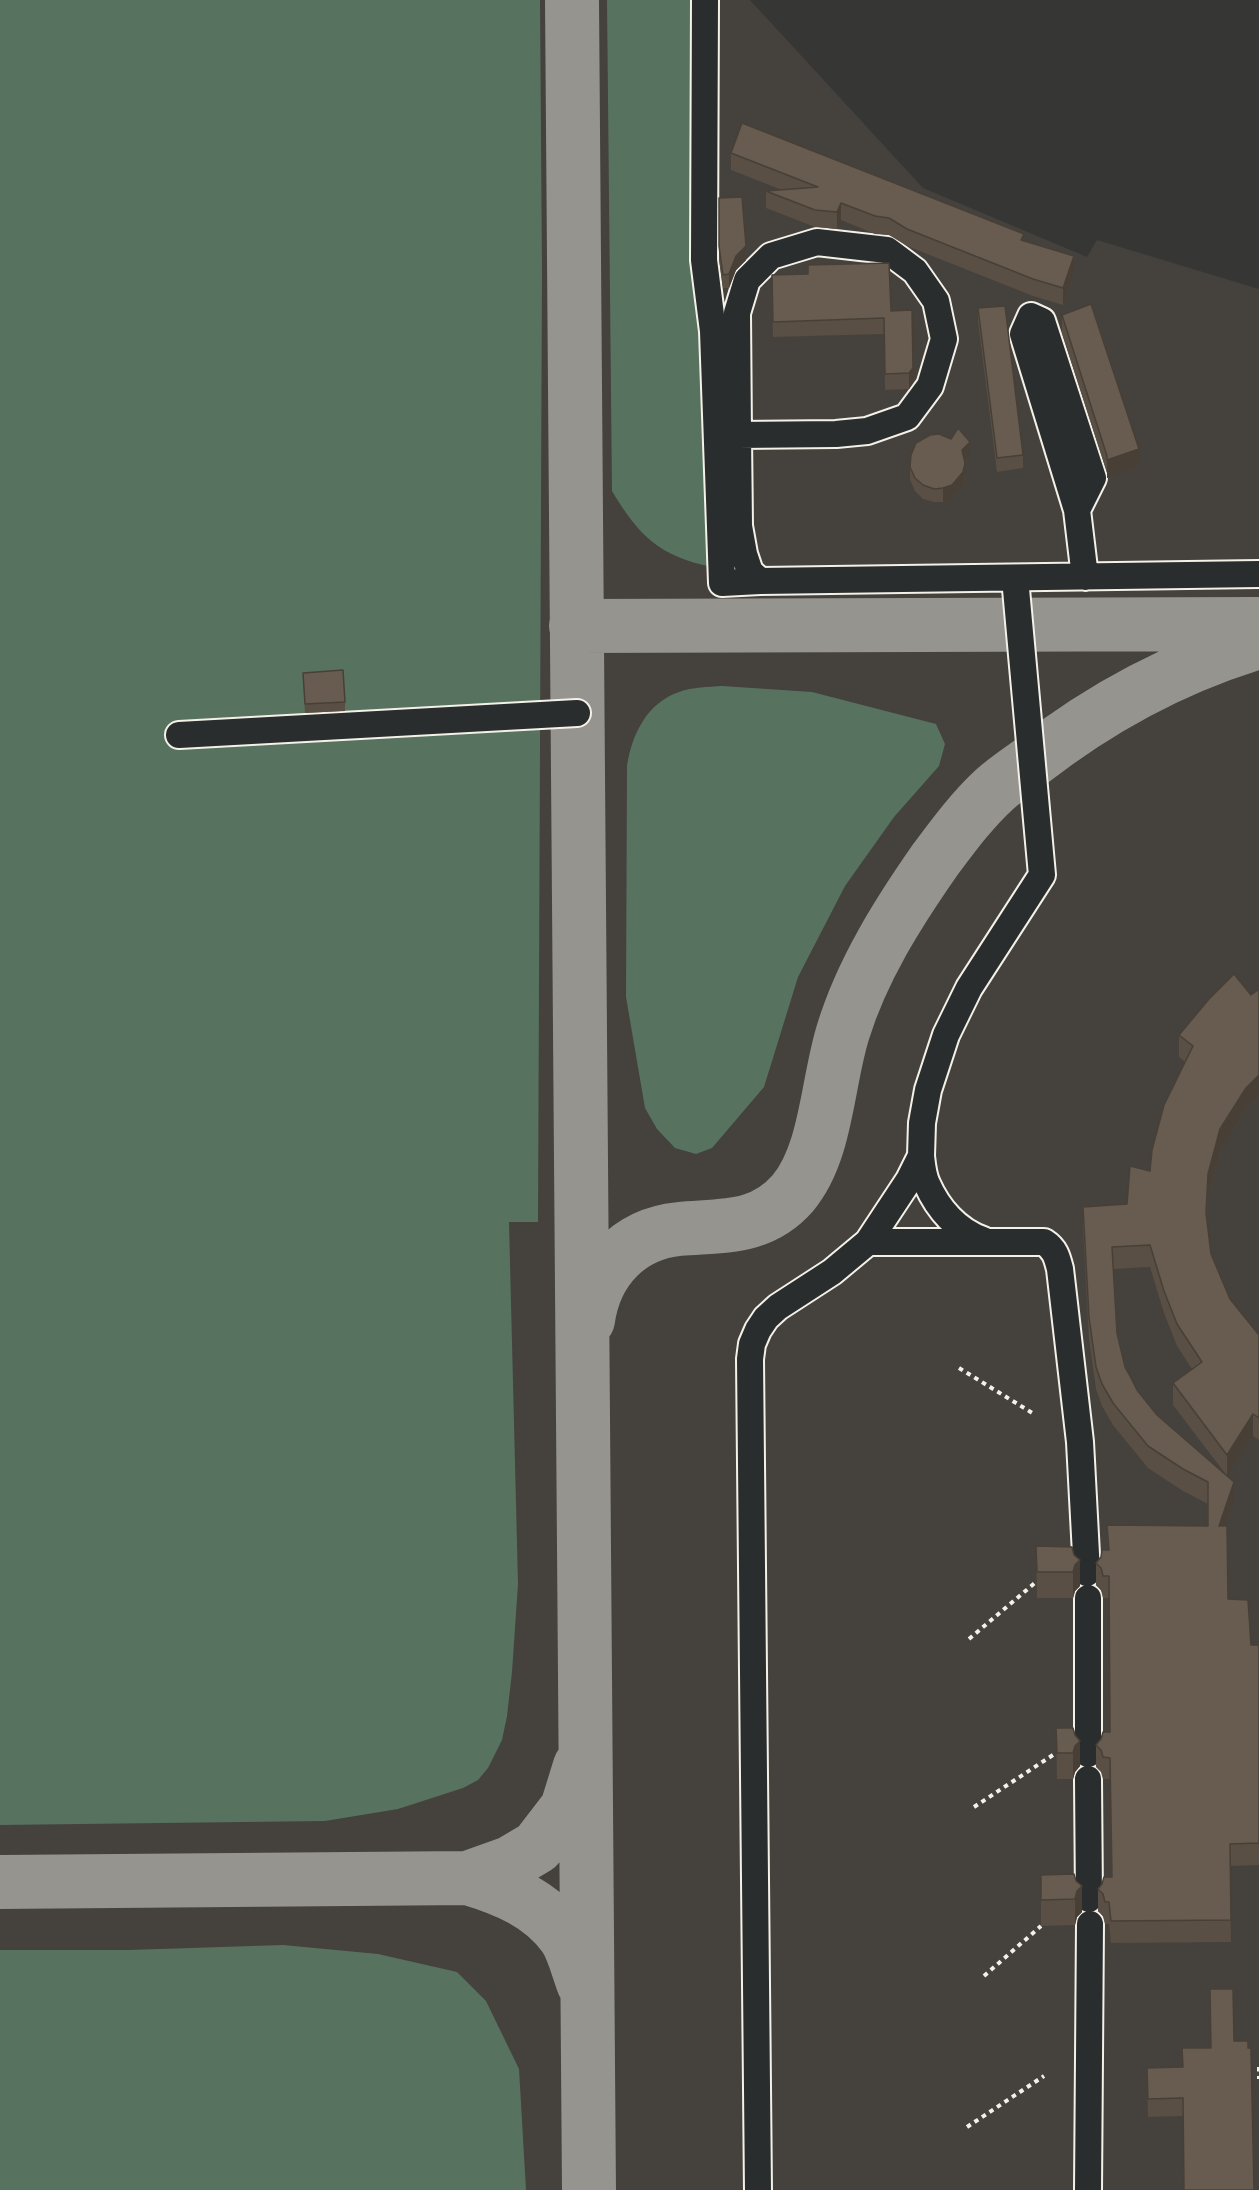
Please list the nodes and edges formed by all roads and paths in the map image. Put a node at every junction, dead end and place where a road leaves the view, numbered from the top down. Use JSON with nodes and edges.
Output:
{"nodes":[{"id":1,"x":705,"y":0,"type":"edge"},
{"id":2,"x":738,"y":435,"type":"junction"},
{"id":3,"x":1077,"y":510,"type":"junction"},
{"id":4,"x":1259,"y":574,"type":"edge"},
{"id":5,"x":1085,"y":577,"type":"junction"},
{"id":6,"x":1015,"y":578,"type":"junction"},
{"id":7,"x":760,"y":581,"type":"junction"},
{"id":8,"x":577,"y":713,"type":"dead end"},
{"id":9,"x":179,"y":735,"type":"dead end"},
{"id":10,"x":921,"y":1156,"type":"junction"},
{"id":11,"x":868,"y":1242,"type":"junction"},
{"id":12,"x":987,"y":1242,"type":"junction"},
{"id":13,"x":959,"y":1368,"type":"dead end"},
{"id":14,"x":1034,"y":1414,"type":"dead end"},
{"id":15,"x":1087,"y":1573,"type":"dead end"},
{"id":16,"x":1036,"y":1582,"type":"edge"},
{"id":17,"x":1088,"y":1598,"type":"dead end"},
{"id":18,"x":969,"y":1639,"type":"dead end"},
{"id":19,"x":1056,"y":1753,"type":"edge"},
{"id":20,"x":1088,"y":1754,"type":"dead end"},
{"id":21,"x":1088,"y":1779,"type":"dead end"},
{"id":22,"x":974,"y":1807,"type":"dead end"},
{"id":23,"x":1089,"y":1899,"type":"dead end"},
{"id":24,"x":1090,"y":1924,"type":"dead end"},
{"id":25,"x":1041,"y":1926,"type":"edge"},
{"id":26,"x":984,"y":1976,"type":"dead end"},
{"id":27,"x":1259,"y":2067,"type":"edge"},
{"id":28,"x":1044,"y":2076,"type":"dead end"},
{"id":29,"x":1259,"y":2079,"type":"edge"},
{"id":30,"x":967,"y":2127,"type":"dead end"},
{"id":31,"x":758,"y":2190,"type":"edge"},
{"id":32,"x":1088,"y":2190,"type":"edge"}],
"edges":[{"from":1,"to":7,"type":"lane"},
{"from":2,"to":2,"type":"lane"},
{"from":2,"to":7,"type":"lane"},
{"from":3,"to":3,"type":"lane"},
{"from":3,"to":5,"type":"lane"},
{"from":4,"to":5,"type":"lane"},
{"from":5,"to":6,"type":"lane"},
{"from":6,"to":7,"type":"lane"},
{"from":6,"to":10,"type":"lane"},
{"from":8,"to":9,"type":"lane"},
{"from":10,"to":11,"type":"lane"},
{"from":10,"to":12,"type":"lane"},
{"from":11,"to":12,"type":"lane"},
{"from":11,"to":31,"type":"lane"},
{"from":12,"to":15,"type":"lane"},
{"from":13,"to":14,"type":"path"},
{"from":16,"to":18,"type":"path"},
{"from":17,"to":20,"type":"lane"},
{"from":19,"to":22,"type":"path"},
{"from":21,"to":23,"type":"lane"},
{"from":24,"to":32,"type":"lane"},
{"from":25,"to":26,"type":"path"},
{"from":27,"to":29,"type":"path"},
{"from":28,"to":30,"type":"path"}]}
